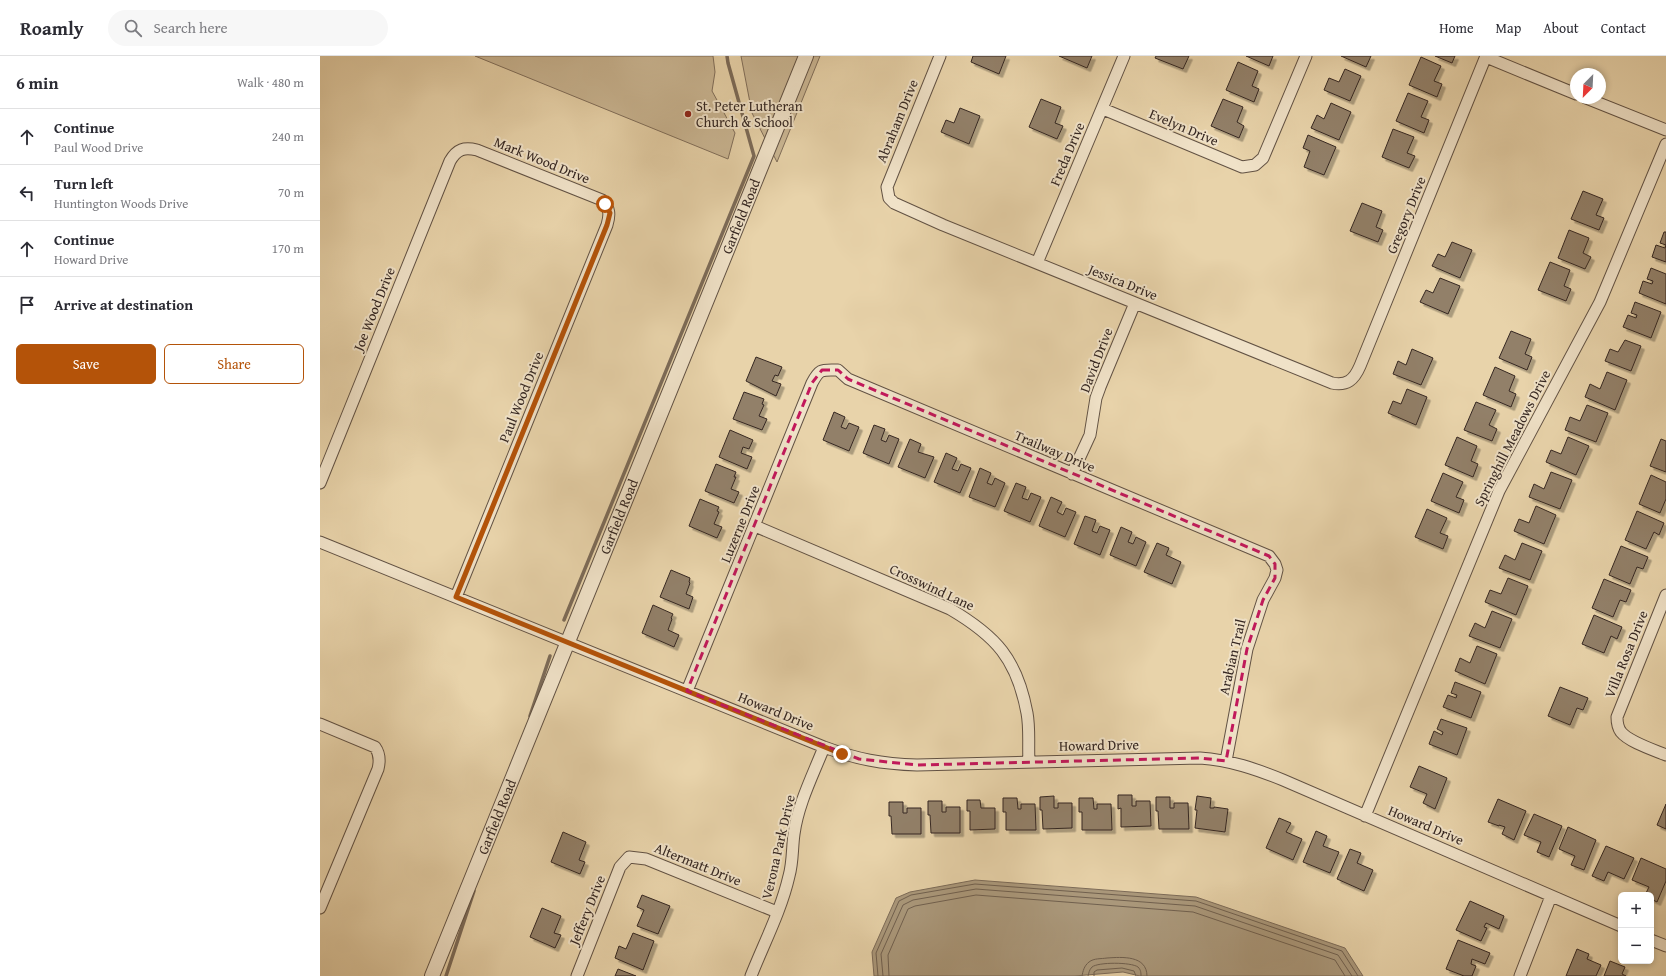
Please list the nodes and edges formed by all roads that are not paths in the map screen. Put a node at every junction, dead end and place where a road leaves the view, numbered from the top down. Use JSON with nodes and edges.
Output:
{"nodes":[{"id":1,"x":806,"y":56,"type":"edge"},
{"id":2,"x":940,"y":56,"type":"edge"},
{"id":3,"x":1124,"y":56,"type":"edge"},
{"id":4,"x":1306,"y":56,"type":"edge"},
{"id":5,"x":1486,"y":57,"type":"edge"},
{"id":6,"x":1570,"y":92,"type":"edge"},
{"id":7,"x":1601,"y":104,"type":"edge"},
{"id":8,"x":1103,"y":109,"type":"junction"},
{"id":9,"x":1666,"y":130,"type":"edge"},
{"id":10,"x":1666,"y":144,"type":"edge"},
{"id":11,"x":461,"y":149,"type":"joint"},
{"id":12,"x":889,"y":198,"type":"joint"},
{"id":13,"x":608,"y":208,"type":"joint"},
{"id":14,"x":1037,"y":263,"type":"junction"},
{"id":15,"x":1135,"y":303,"type":"junction"},
{"id":16,"x":822,"y":370,"type":"joint"},
{"id":17,"x":1349,"y":382,"type":"joint"},
{"id":18,"x":1072,"y":474,"type":"junction"},
{"id":19,"x":320,"y":483,"type":"edge"},
{"id":20,"x":755,"y":526,"type":"junction"},
{"id":21,"x":320,"y":542,"type":"edge"},
{"id":22,"x":1275,"y":564,"type":"joint"},
{"id":23,"x":1666,"y":595,"type":"edge"},
{"id":24,"x":456,"y":597,"type":"junction"},
{"id":25,"x":567,"y":642,"type":"junction"},
{"id":26,"x":687,"y":691,"type":"junction"},
{"id":27,"x":320,"y":724,"type":"edge"},
{"id":28,"x":824,"y":747,"type":"junction"},
{"id":29,"x":1666,"y":755,"type":"edge"},
{"id":30,"x":1226,"y":761,"type":"junction"},
{"id":31,"x":1029,"y":762,"type":"junction"},
{"id":32,"x":1366,"y":816,"type":"junction"},
{"id":33,"x":629,"y":857,"type":"joint"},
{"id":34,"x":1551,"y":896,"type":"junction"},
{"id":35,"x":320,"y":908,"type":"edge"},
{"id":36,"x":777,"y":912,"type":"junction"},
{"id":37,"x":1618,"y":925,"type":"edge"},
{"id":38,"x":1654,"y":941,"type":"edge"},
{"id":39,"x":1666,"y":946,"type":"edge"},
{"id":40,"x":432,"y":976,"type":"edge"},
{"id":41,"x":577,"y":976,"type":"edge"},
{"id":42,"x":751,"y":976,"type":"edge"},
{"id":43,"x":1520,"y":976,"type":"edge"}],
"edges":[{"from":1,"to":25,"type":"street","name":"Garfield Road"},
{"from":2,"to":12,"type":"street","name":"Abraham Drive"},
{"from":3,"to":8,"type":"street","name":"Freda Drive"},
{"from":4,"to":8,"type":"street","name":"Evelyn Drive"},
{"from":5,"to":6,"type":"street"},
{"from":5,"to":17,"type":"street","name":"Gregory Drive"},
{"from":7,"to":9,"type":"street"},
{"from":8,"to":14,"type":"street","name":"Freda Drive"},
{"from":10,"to":32,"type":"street","name":"Springhill Meadows Drive"},
{"from":11,"to":13,"type":"street","name":"Mark Wood Drive"},
{"from":11,"to":19,"type":"street","name":"Joe Wood Drive"},
{"from":12,"to":14,"type":"street","name":"Jessica Drive"},
{"from":13,"to":24,"type":"street","name":"Paul Wood Drive"},
{"from":14,"to":15,"type":"street","name":"Jessica Drive"},
{"from":15,"to":17,"type":"street","name":"Jessica Drive"},
{"from":15,"to":18,"type":"street","name":"David Drive"},
{"from":16,"to":18,"type":"street","name":"Trailway Drive"},
{"from":16,"to":20,"type":"street","name":"Luzerne Drive"},
{"from":18,"to":22,"type":"street","name":"Trailway Drive"},
{"from":20,"to":26,"type":"street","name":"Luzerne Drive"},
{"from":20,"to":31,"type":"street","name":"Crosswind Lane"},
{"from":21,"to":24,"type":"street","name":"Howard Drive"},
{"from":22,"to":30,"type":"street","name":"Arabian Trail"},
{"from":23,"to":29,"type":"street","name":"Villa Rosa Drive"},
{"from":24,"to":25,"type":"street","name":"Howard Drive"},
{"from":25,"to":26,"type":"street","name":"Howard Drive"},
{"from":25,"to":40,"type":"street","name":"Garfield Road"},
{"from":26,"to":28,"type":"street","name":"Howard Drive"},
{"from":27,"to":35,"type":"street"},
{"from":28,"to":31,"type":"street","name":"Howard Drive"},
{"from":28,"to":36,"type":"street","name":"Verona Park Drive"},
{"from":30,"to":31,"type":"street","name":"Howard Drive"},
{"from":30,"to":32,"type":"street","name":"Howard Drive"},
{"from":32,"to":34,"type":"street","name":"Howard Drive"},
{"from":33,"to":36,"type":"street","name":"Altermatt Drive"},
{"from":33,"to":41,"type":"street","name":"Jeffery Drive"},
{"from":34,"to":37,"type":"street","name":"Howard Drive"},
{"from":34,"to":43,"type":"street"},
{"from":36,"to":42,"type":"street","name":"Verona Park Drive"},
{"from":38,"to":39,"type":"street"}]}
